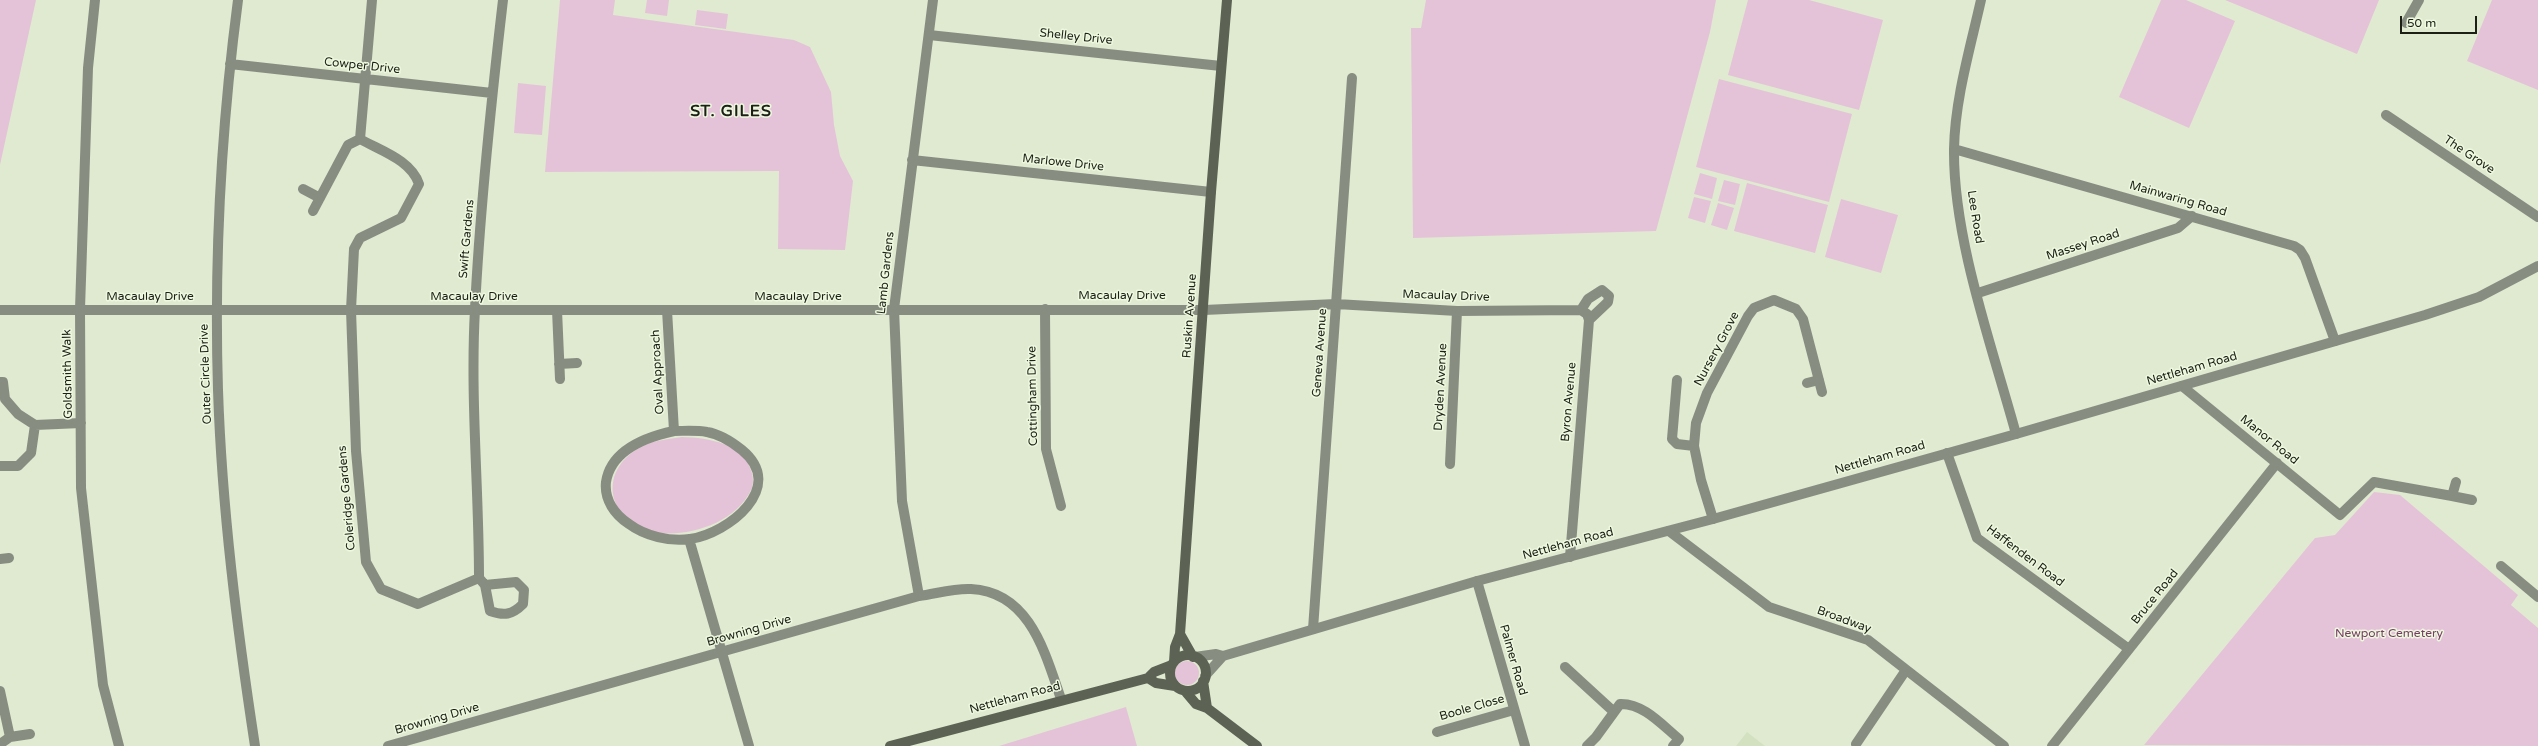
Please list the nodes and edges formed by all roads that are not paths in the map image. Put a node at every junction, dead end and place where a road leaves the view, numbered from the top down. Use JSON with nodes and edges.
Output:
{"nodes":[{"id":1,"x":95,"y":0,"type":"edge"},
{"id":2,"x":238,"y":0,"type":"edge"},
{"id":3,"x":372,"y":0,"type":"edge"},
{"id":4,"x":503,"y":0,"type":"edge"},
{"id":5,"x":933,"y":0,"type":"edge"},
{"id":6,"x":1227,"y":0,"type":"edge"},
{"id":7,"x":1980,"y":0,"type":"edge"},
{"id":8,"x":2419,"y":0,"type":"edge"},
{"id":9,"x":2406,"y":22,"type":"dead end"},
{"id":10,"x":929,"y":35,"type":"junction"},
{"id":11,"x":230,"y":64,"type":"junction"},
{"id":12,"x":1221,"y":66,"type":"junction"},
{"id":13,"x":1352,"y":78,"type":"dead end"},
{"id":14,"x":365,"y":79,"type":"junction"},
{"id":15,"x":492,"y":94,"type":"junction"},
{"id":16,"x":2386,"y":115,"type":"dead end"},
{"id":17,"x":360,"y":139,"type":"junction"},
{"id":18,"x":1954,"y":149,"type":"junction"},
{"id":19,"x":912,"y":160,"type":"junction"},
{"id":20,"x":303,"y":189,"type":"dead end"},
{"id":21,"x":1211,"y":192,"type":"junction"},
{"id":22,"x":320,"y":198,"type":"junction"},
{"id":23,"x":313,"y":211,"type":"dead end"},
{"id":24,"x":2192,"y":216,"type":"junction"},
{"id":25,"x":2538,"y":217,"type":"edge"},
{"id":26,"x":2538,"y":266,"type":"edge"},
{"id":27,"x":1978,"y":293,"type":"junction"},
{"id":28,"x":1336,"y":304,"type":"junction"},
{"id":29,"x":80,"y":309,"type":"junction"},
{"id":30,"x":475,"y":309,"type":"junction"},
{"id":31,"x":894,"y":309,"type":"junction"},
{"id":32,"x":1045,"y":309,"type":"junction"},
{"id":33,"x":0,"y":310,"type":"edge"},
{"id":34,"x":218,"y":310,"type":"junction"},
{"id":35,"x":351,"y":310,"type":"junction"},
{"id":36,"x":557,"y":310,"type":"junction"},
{"id":37,"x":667,"y":310,"type":"junction"},
{"id":38,"x":1204,"y":310,"type":"junction"},
{"id":39,"x":1581,"y":310,"type":"junction"},
{"id":40,"x":1457,"y":311,"type":"junction"},
{"id":41,"x":1589,"y":320,"type":"junction"},
{"id":42,"x":2335,"y":342,"type":"junction"},
{"id":43,"x":577,"y":363,"type":"dead end"},
{"id":44,"x":559,"y":364,"type":"junction"},
{"id":45,"x":560,"y":379,"type":"dead end"},
{"id":46,"x":1677,"y":380,"type":"dead end"},
{"id":47,"x":1819,"y":380,"type":"junction"},
{"id":48,"x":0,"y":382,"type":"edge"},
{"id":49,"x":1807,"y":383,"type":"dead end"},
{"id":50,"x":2182,"y":386,"type":"junction"},
{"id":51,"x":1822,"y":392,"type":"dead end"},
{"id":52,"x":81,"y":424,"type":"junction"},
{"id":53,"x":35,"y":425,"type":"junction"},
{"id":54,"x":674,"y":431,"type":"junction"},
{"id":55,"x":2016,"y":434,"type":"junction"},
{"id":56,"x":1694,"y":446,"type":"junction"},
{"id":57,"x":1947,"y":453,"type":"junction"},
{"id":58,"x":2277,"y":463,"type":"junction"},
{"id":59,"x":1450,"y":464,"type":"dead end"},
{"id":60,"x":0,"y":466,"type":"edge"},
{"id":61,"x":2456,"y":482,"type":"dead end"},
{"id":62,"x":2452,"y":496,"type":"junction"},
{"id":63,"x":2472,"y":500,"type":"dead end"},
{"id":64,"x":1061,"y":506,"type":"dead end"},
{"id":65,"x":1712,"y":519,"type":"junction"},
{"id":66,"x":1669,"y":531,"type":"junction"},
{"id":67,"x":690,"y":539,"type":"junction"},
{"id":68,"x":1570,"y":557,"type":"junction"},
{"id":69,"x":2501,"y":566,"type":"dead end"},
{"id":70,"x":482,"y":581,"type":"joint"},
{"id":71,"x":1477,"y":581,"type":"junction"},
{"id":72,"x":919,"y":596,"type":"junction"},
{"id":73,"x":2538,"y":597,"type":"edge"},
{"id":74,"x":1313,"y":629,"type":"junction"},
{"id":75,"x":1180,"y":634,"type":"junction"},
{"id":76,"x":2130,"y":649,"type":"junction"},
{"id":77,"x":723,"y":653,"type":"junction"},
{"id":78,"x":1223,"y":656,"type":"junction"},
{"id":79,"x":1194,"y":657,"type":"junction"},
{"id":80,"x":1173,"y":663,"type":"junction"},
{"id":81,"x":1565,"y":667,"type":"dead end"},
{"id":82,"x":1906,"y":670,"type":"junction"},
{"id":83,"x":1148,"y":678,"type":"junction"},
{"id":84,"x":1204,"y":679,"type":"junction"},
{"id":85,"x":1176,"y":686,"type":"junction"},
{"id":86,"x":0,"y":690,"type":"edge"},
{"id":87,"x":1185,"y":690,"type":"junction"},
{"id":88,"x":1061,"y":699,"type":"junction"},
{"id":89,"x":1207,"y":708,"type":"junction"},
{"id":90,"x":1514,"y":710,"type":"junction"},
{"id":91,"x":1613,"y":711,"type":"junction"},
{"id":92,"x":1437,"y":732,"type":"dead end"},
{"id":93,"x":30,"y":734,"type":"dead end"},
{"id":94,"x":10,"y":737,"type":"junction"},
{"id":95,"x":0,"y":744,"type":"edge"},
{"id":96,"x":1856,"y":744,"type":"dead end"},
{"id":97,"x":119,"y":746,"type":"edge"},
{"id":98,"x":255,"y":746,"type":"edge"},
{"id":99,"x":388,"y":746,"type":"edge"},
{"id":100,"x":749,"y":746,"type":"edge"},
{"id":101,"x":890,"y":746,"type":"edge"},
{"id":102,"x":1257,"y":746,"type":"edge"},
{"id":103,"x":1525,"y":746,"type":"edge"},
{"id":104,"x":1587,"y":746,"type":"edge"},
{"id":105,"x":1673,"y":746,"type":"edge"},
{"id":106,"x":2004,"y":746,"type":"edge"},
{"id":107,"x":2052,"y":746,"type":"edge"}],
"edges":[{"from":1,"to":29,"type":"street","name":"Goldsmith Walk"},
{"from":2,"to":11,"type":"street","name":"Outer Circle Drive"},
{"from":3,"to":14,"type":"street"},
{"from":4,"to":15,"type":"street","name":"Swift Gardens"},
{"from":5,"to":10,"type":"street","name":"Lamb Gardens"},
{"from":6,"to":12,"type":"main road","name":"Ruskin Avenue"},
{"from":7,"to":18,"type":"street","name":"Lee Road"},
{"from":8,"to":9,"type":"street"},
{"from":10,"to":12,"type":"street","name":"Shelley Drive"},
{"from":10,"to":19,"type":"street","name":"Lamb Gardens"},
{"from":11,"to":14,"type":"street","name":"Cowper Drive"},
{"from":11,"to":34,"type":"street","name":"Outer Circle Drive"},
{"from":12,"to":21,"type":"main road","name":"Ruskin Avenue"},
{"from":13,"to":28,"type":"street","name":"Geneva Avenue"},
{"from":14,"to":15,"type":"street","name":"Cowper Drive"},
{"from":14,"to":17,"type":"street"},
{"from":15,"to":30,"type":"street","name":"Swift Gardens"},
{"from":16,"to":25,"type":"street","name":"The Grove"},
{"from":17,"to":22,"type":"street"},
{"from":17,"to":35,"type":"street","name":"Coleridge Gardens"},
{"from":18,"to":24,"type":"street","name":"Mainwaring Road"},
{"from":18,"to":27,"type":"street","name":"Lee Road"},
{"from":19,"to":21,"type":"street","name":"Marlowe Drive"},
{"from":19,"to":31,"type":"street","name":"Lamb Gardens"},
{"from":20,"to":22,"type":"street"},
{"from":21,"to":38,"type":"main road","name":"Ruskin Avenue"},
{"from":22,"to":23,"type":"street"},
{"from":24,"to":27,"type":"street","name":"Massey Road"},
{"from":24,"to":42,"type":"street","name":"Mainwaring Road"},
{"from":26,"to":42,"type":"street","name":"Nettleham Road"},
{"from":27,"to":55,"type":"street","name":"Lee Road"},
{"from":28,"to":38,"type":"street","name":"Macaulay Drive"},
{"from":28,"to":40,"type":"street","name":"Macaulay Drive"},
{"from":28,"to":74,"type":"street","name":"Geneva Avenue"},
{"from":29,"to":33,"type":"street","name":"Macaulay Drive"},
{"from":29,"to":34,"type":"street","name":"Macaulay Drive"},
{"from":29,"to":52,"type":"street","name":"Goldsmith Walk"},
{"from":30,"to":35,"type":"street","name":"Macaulay Drive"},
{"from":30,"to":36,"type":"street","name":"Macaulay Drive"},
{"from":30,"to":70,"type":"street","name":"Swift Gardens"},
{"from":31,"to":32,"type":"street","name":"Macaulay Drive"},
{"from":31,"to":37,"type":"street","name":"Macaulay Drive"},
{"from":31,"to":72,"type":"street","name":"Lamb Gardens"},
{"from":32,"to":38,"type":"street","name":"Macaulay Drive"},
{"from":32,"to":64,"type":"street","name":"Cottingham Drive"},
{"from":34,"to":35,"type":"street","name":"Macaulay Drive"},
{"from":34,"to":98,"type":"street","name":"Outer Circle Drive"},
{"from":35,"to":70,"type":"street","name":"Coleridge Gardens"},
{"from":36,"to":37,"type":"street","name":"Macaulay Drive"},
{"from":36,"to":44,"type":"street"},
{"from":37,"to":54,"type":"street","name":"Oval Approach"},
{"from":38,"to":75,"type":"main road","name":"Ruskin Avenue"},
{"from":39,"to":40,"type":"street","name":"Macaulay Drive"},
{"from":39,"to":41,"type":"street"},
{"from":39,"to":41,"type":"street"},
{"from":40,"to":59,"type":"street","name":"Dryden Avenue"},
{"from":41,"to":68,"type":"street","name":"Byron Avenue"},
{"from":42,"to":50,"type":"street","name":"Nettleham Road"},
{"from":43,"to":44,"type":"street"},
{"from":44,"to":45,"type":"street"},
{"from":46,"to":56,"type":"street"},
{"from":47,"to":49,"type":"street"},
{"from":47,"to":51,"type":"street","name":"Nursery Grove"},
{"from":47,"to":56,"type":"street","name":"Nursery Grove"},
{"from":48,"to":53,"type":"street"},
{"from":50,"to":55,"type":"street","name":"Nettleham Road"},
{"from":50,"to":58,"type":"street","name":"Manor Road"},
{"from":52,"to":53,"type":"street"},
{"from":52,"to":97,"type":"street","name":"Goldsmith Walk"},
{"from":53,"to":60,"type":"street"},
{"from":54,"to":67,"type":"street"},
{"from":54,"to":67,"type":"street"},
{"from":55,"to":57,"type":"street","name":"Nettleham Road"},
{"from":56,"to":65,"type":"street","name":"Nursery Grove"},
{"from":57,"to":65,"type":"street","name":"Nettleham Road"},
{"from":57,"to":76,"type":"street","name":"Haffenden Road"},
{"from":58,"to":62,"type":"street","name":"Manor Road"},
{"from":58,"to":76,"type":"street","name":"Bruce Road"},
{"from":61,"to":62,"type":"street"},
{"from":62,"to":63,"type":"street"},
{"from":65,"to":66,"type":"street","name":"Nettleham Road"},
{"from":66,"to":68,"type":"street","name":"Nettleham Road"},
{"from":66,"to":82,"type":"street","name":"Broadway"},
{"from":67,"to":77,"type":"street"},
{"from":68,"to":71,"type":"street","name":"Nettleham Road"},
{"from":69,"to":73,"type":"street"},
{"from":71,"to":74,"type":"street","name":"Nettleham Road"},
{"from":71,"to":90,"type":"street","name":"Palmer Road"},
{"from":72,"to":77,"type":"street","name":"Browning Drive"},
{"from":72,"to":88,"type":"street","name":"Browning Drive"},
{"from":74,"to":78,"type":"street","name":"Nettleham Road"},
{"from":75,"to":79,"type":"main road"},
{"from":75,"to":80,"type":"main road","name":"Ruskin Avenue"},
{"from":76,"to":107,"type":"street","name":"Bruce Road"},
{"from":77,"to":99,"type":"street","name":"Browning Drive"},
{"from":77,"to":100,"type":"street"},
{"from":78,"to":79,"type":"street","name":"Nettleham Road"},
{"from":78,"to":84,"type":"street"},
{"from":79,"to":80,"type":"main road"},
{"from":79,"to":84,"type":"main road"},
{"from":80,"to":83,"type":"main road","name":"Nettleham Road"},
{"from":80,"to":85,"type":"main road"},
{"from":81,"to":91,"type":"street"},
{"from":82,"to":96,"type":"street"},
{"from":82,"to":106,"type":"street","name":"Broadway"},
{"from":83,"to":85,"type":"main road"},
{"from":83,"to":88,"type":"main road","name":"Nettleham Road"},
{"from":84,"to":87,"type":"main road"},
{"from":84,"to":89,"type":"main road"},
{"from":85,"to":87,"type":"main road"},
{"from":86,"to":94,"type":"street"},
{"from":87,"to":89,"type":"main road"},
{"from":88,"to":101,"type":"main road","name":"Nettleham Road"},
{"from":89,"to":102,"type":"main road"},
{"from":90,"to":92,"type":"street","name":"Boole Close"},
{"from":90,"to":103,"type":"street","name":"Palmer Road"},
{"from":91,"to":104,"type":"street"},
{"from":91,"to":105,"type":"street"},
{"from":93,"to":94,"type":"street"},
{"from":94,"to":95,"type":"street"}]}
